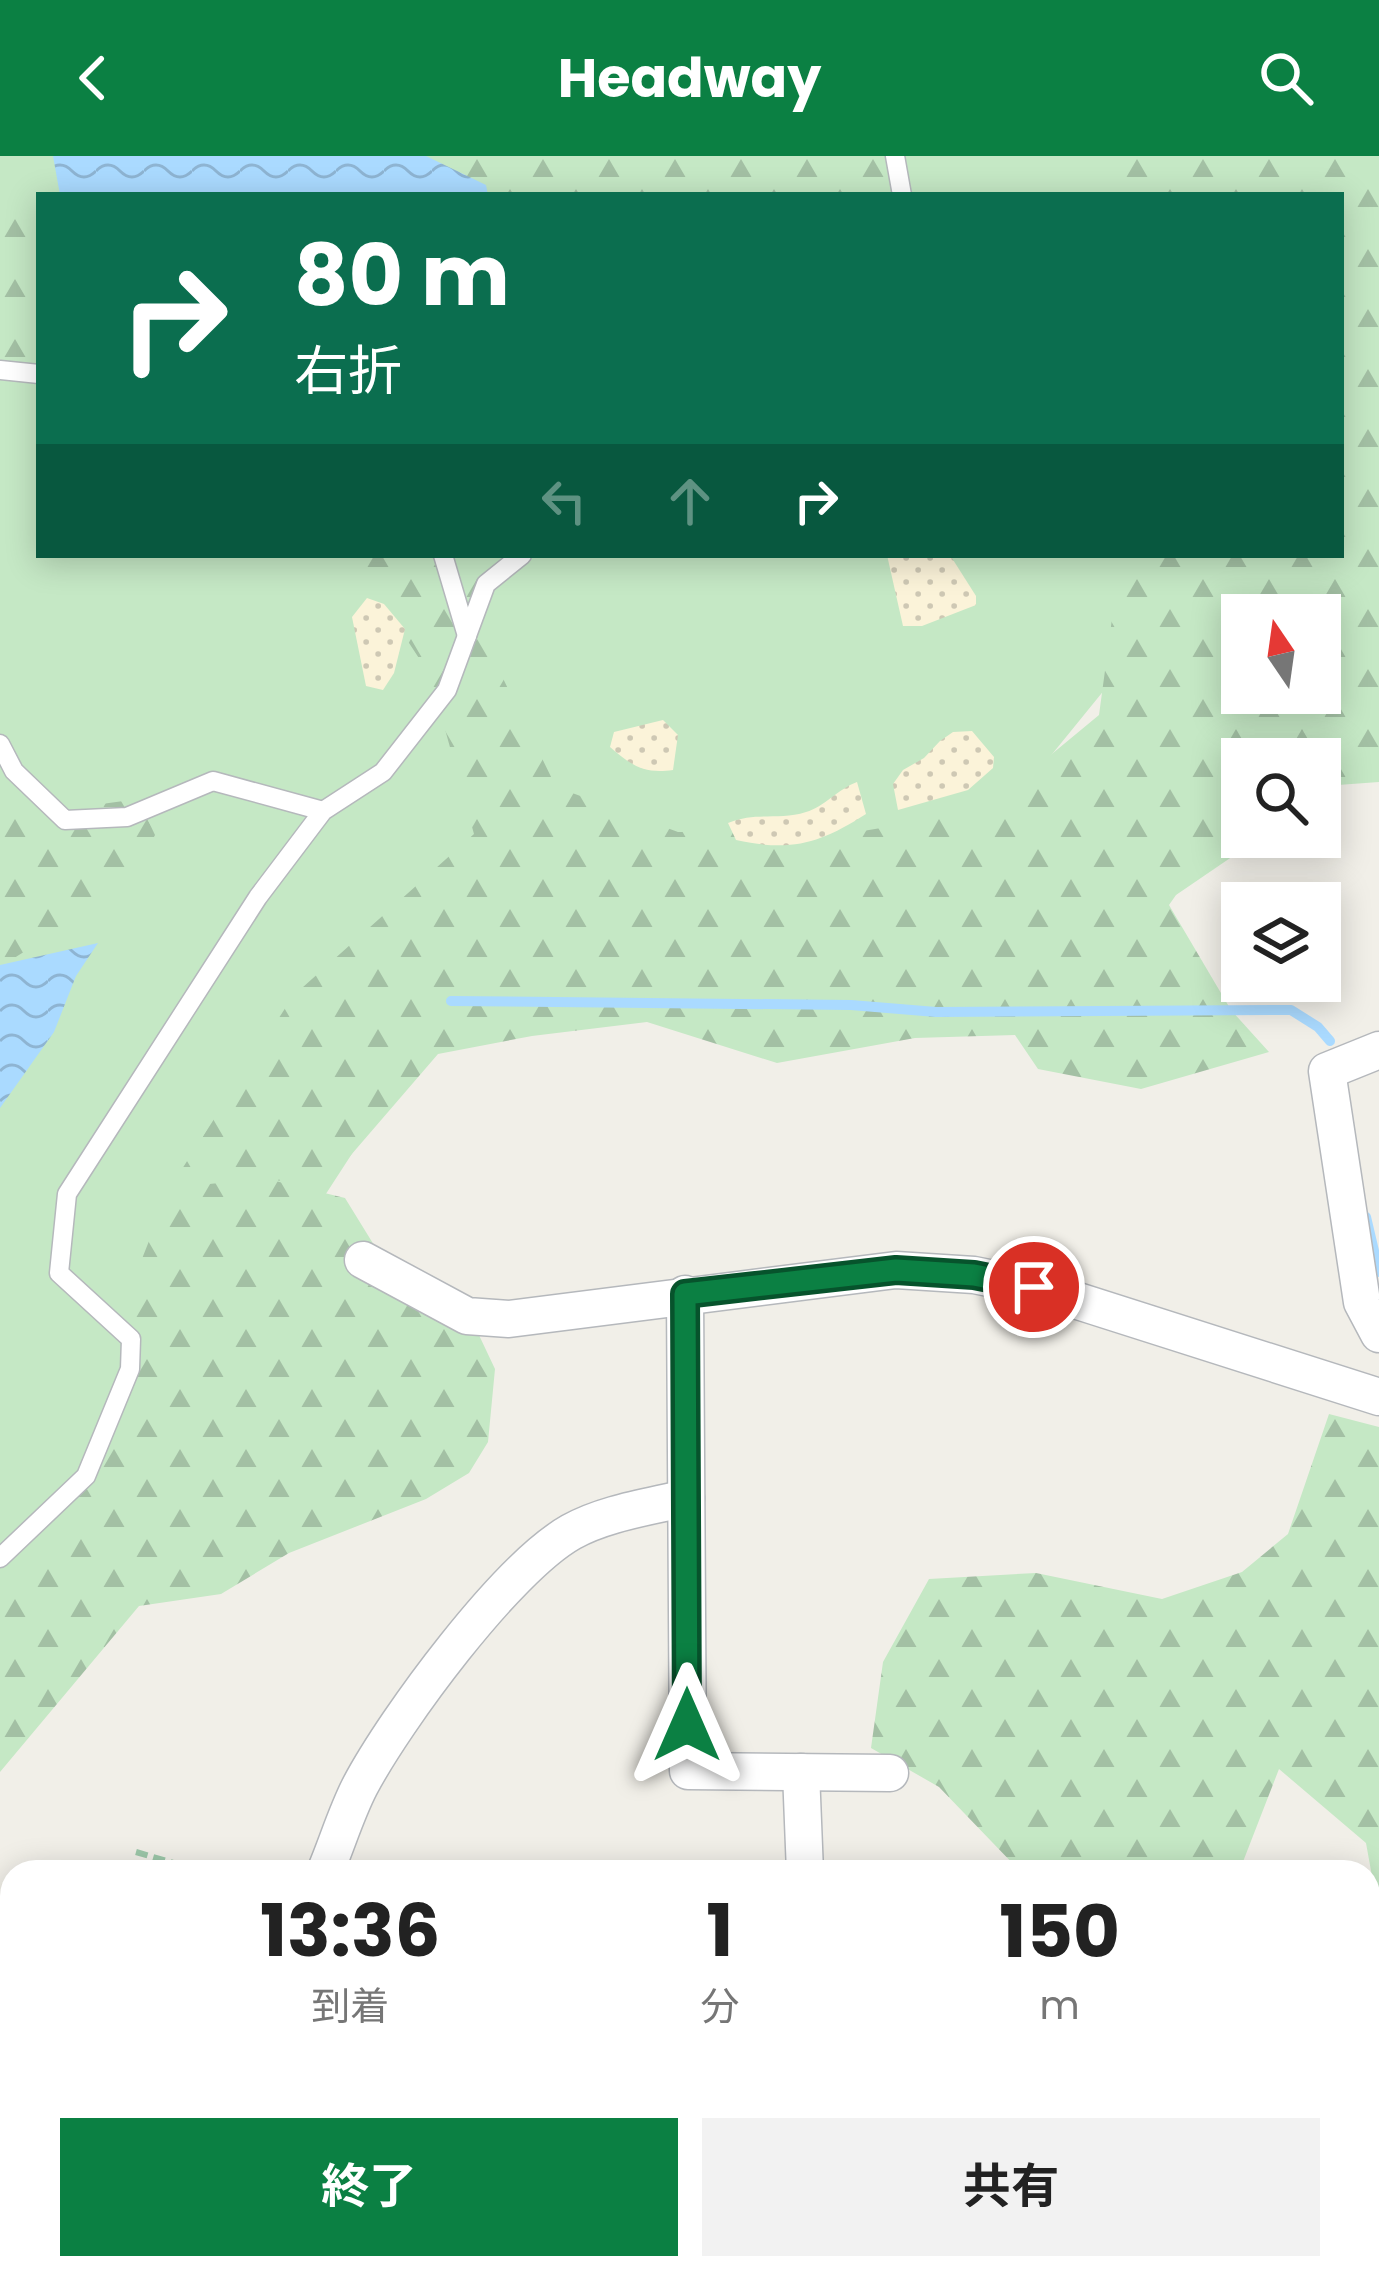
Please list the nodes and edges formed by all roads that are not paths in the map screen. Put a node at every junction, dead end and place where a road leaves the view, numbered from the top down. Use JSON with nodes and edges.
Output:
{"nodes":[{"id":1,"x":895,"y":156,"type":"edge"},
{"id":2,"x":901,"y":192,"type":"edge"},
{"id":3,"x":0,"y":370,"type":"edge"},
{"id":4,"x":36,"y":374,"type":"edge"},
{"id":5,"x":444,"y":558,"type":"edge"},
{"id":6,"x":518,"y":558,"type":"edge"},
{"id":7,"x":466,"y":636,"type":"junction"},
{"id":8,"x":0,"y":744,"type":"edge"},
{"id":9,"x":323,"y":811,"type":"junction"},
{"id":10,"x":1379,"y":1050,"type":"edge"},
{"id":11,"x":363,"y":1261,"type":"dead end"},
{"id":12,"x":685,"y":1294,"type":"junction"},
{"id":13,"x":1379,"y":1334,"type":"edge"},
{"id":14,"x":1379,"y":1397,"type":"edge"},
{"id":15,"x":686,"y":1498,"type":"junction"},
{"id":16,"x":0,"y":1558,"type":"edge"},
{"id":17,"x":801,"y":1772,"type":"junction"},
{"id":18,"x":890,"y":1774,"type":"dead end"},
{"id":19,"x":331,"y":1860,"type":"edge"},
{"id":20,"x":805,"y":1860,"type":"edge"}],
"edges":[{"from":1,"to":2,"type":"lane"},
{"from":3,"to":4,"type":"lane"},
{"from":5,"to":7,"type":"lane"},
{"from":6,"to":7,"type":"lane"},
{"from":7,"to":9,"type":"lane"},
{"from":8,"to":9,"type":"lane"},
{"from":9,"to":16,"type":"lane"},
{"from":10,"to":13,"type":"street"},
{"from":11,"to":12,"type":"street"},
{"from":12,"to":14,"type":"street"},
{"from":12,"to":15,"type":"street"},
{"from":15,"to":17,"type":"street"},
{"from":15,"to":19,"type":"street"},
{"from":17,"to":18,"type":"street"},
{"from":17,"to":20,"type":"street"}]}
